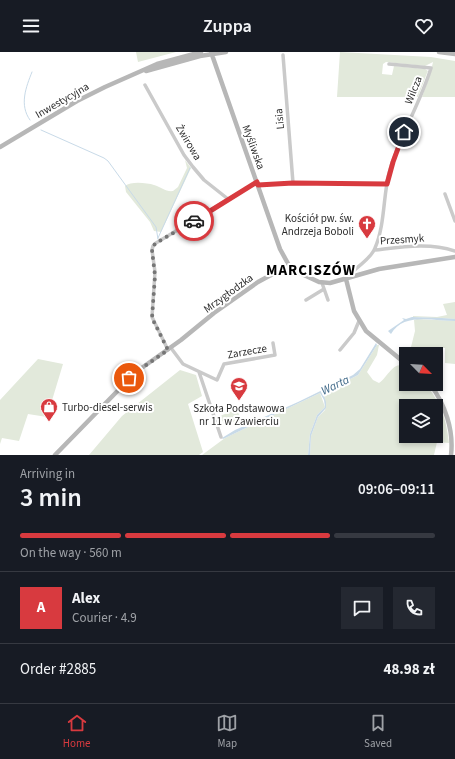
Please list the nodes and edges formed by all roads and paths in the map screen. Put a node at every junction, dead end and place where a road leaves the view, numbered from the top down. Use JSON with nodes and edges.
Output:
{"nodes":[{"id":1,"x":202,"y":52,"type":"edge"},
{"id":2,"x":226,"y":52,"type":"edge"},
{"id":3,"x":439,"y":52,"type":"edge"},
{"id":4,"x":211,"y":53,"type":"edge"},
{"id":5,"x":455,"y":54,"type":"edge"},
{"id":6,"x":283,"y":55,"type":"dead end"},
{"id":7,"x":389,"y":64,"type":"dead end"},
{"id":8,"x":135,"y":74,"type":"junction"},
{"id":9,"x":145,"y":85,"type":"dead end"},
{"id":10,"x":0,"y":147,"type":"edge"},
{"id":11,"x":258,"y":183,"type":"junction"},
{"id":12,"x":293,"y":183,"type":"junction"},
{"id":13,"x":387,"y":184,"type":"junction"},
{"id":14,"x":445,"y":194,"type":"dead end"},
{"id":15,"x":228,"y":199,"type":"junction"},
{"id":16,"x":455,"y":221,"type":"edge"},
{"id":17,"x":375,"y":250,"type":"junction"},
{"id":18,"x":455,"y":251,"type":"edge"},
{"id":19,"x":455,"y":257,"type":"edge"},
{"id":20,"x":291,"y":269,"type":"junction"},
{"id":21,"x":352,"y":272,"type":"dead end"},
{"id":22,"x":346,"y":279,"type":"junction"},
{"id":23,"x":322,"y":283,"type":"junction"},
{"id":24,"x":324,"y":289,"type":"junction"},
{"id":25,"x":306,"y":300,"type":"dead end"},
{"id":26,"x":328,"y":300,"type":"dead end"},
{"id":27,"x":359,"y":321,"type":"junction"},
{"id":28,"x":273,"y":343,"type":"dead end"},
{"id":29,"x":170,"y":349,"type":"junction"},
{"id":30,"x":340,"y":350,"type":"dead end"},
{"id":31,"x":399,"y":358,"type":"edge"},
{"id":32,"x":198,"y":371,"type":"junction"},
{"id":33,"x":435,"y":391,"type":"edge"},
{"id":34,"x":221,"y":437,"type":"dead end"},
{"id":35,"x":453,"y":447,"type":"edge"},
{"id":36,"x":55,"y":455,"type":"edge"},
{"id":37,"x":450,"y":455,"type":"edge"}],
"edges":[{"from":1,"to":8,"type":"street","name":"Inwestycyjna"},
{"from":2,"to":4,"type":"street","name":"Inwestycyjna"},
{"from":3,"to":5,"type":"street"},
{"from":4,"to":8,"type":"street","name":"Inwestycyjna"},
{"from":4,"to":11,"type":"street","name":"Myśliwska"},
{"from":6,"to":12,"type":"street","name":"Lisia"},
{"from":7,"to":13,"type":"street","name":"Wilcza"},
{"from":8,"to":10,"type":"street","name":"Inwestycyjna"},
{"from":9,"to":15,"type":"street","name":"Żwirowa"},
{"from":11,"to":12,"type":"street"},
{"from":11,"to":15,"type":"street"},
{"from":11,"to":20,"type":"street","name":"Myśliwska"},
{"from":12,"to":13,"type":"street"},
{"from":13,"to":17,"type":"street","name":"Wilcza"},
{"from":14,"to":16,"type":"street"},
{"from":15,"to":29,"type":"street"},
{"from":17,"to":18,"type":"street","name":"Przesmyk"},
{"from":17,"to":21,"type":"street"},
{"from":19,"to":22,"type":"street"},
{"from":20,"to":23,"type":"street"},
{"from":20,"to":29,"type":"street","name":"Mrzygłodzka"},
{"from":22,"to":23,"type":"street"},
{"from":22,"to":27,"type":"street"},
{"from":23,"to":24,"type":"street"},
{"from":24,"to":25,"type":"street"},
{"from":24,"to":26,"type":"street"},
{"from":27,"to":30,"type":"street"},
{"from":27,"to":31,"type":"street"},
{"from":28,"to":32,"type":"street","name":"Zarzecze"},
{"from":29,"to":32,"type":"street"},
{"from":29,"to":36,"type":"street","name":"Mrzygłodzka"},
{"from":32,"to":34,"type":"street"},
{"from":33,"to":35,"type":"street"},
{"from":35,"to":37,"type":"street"}]}
